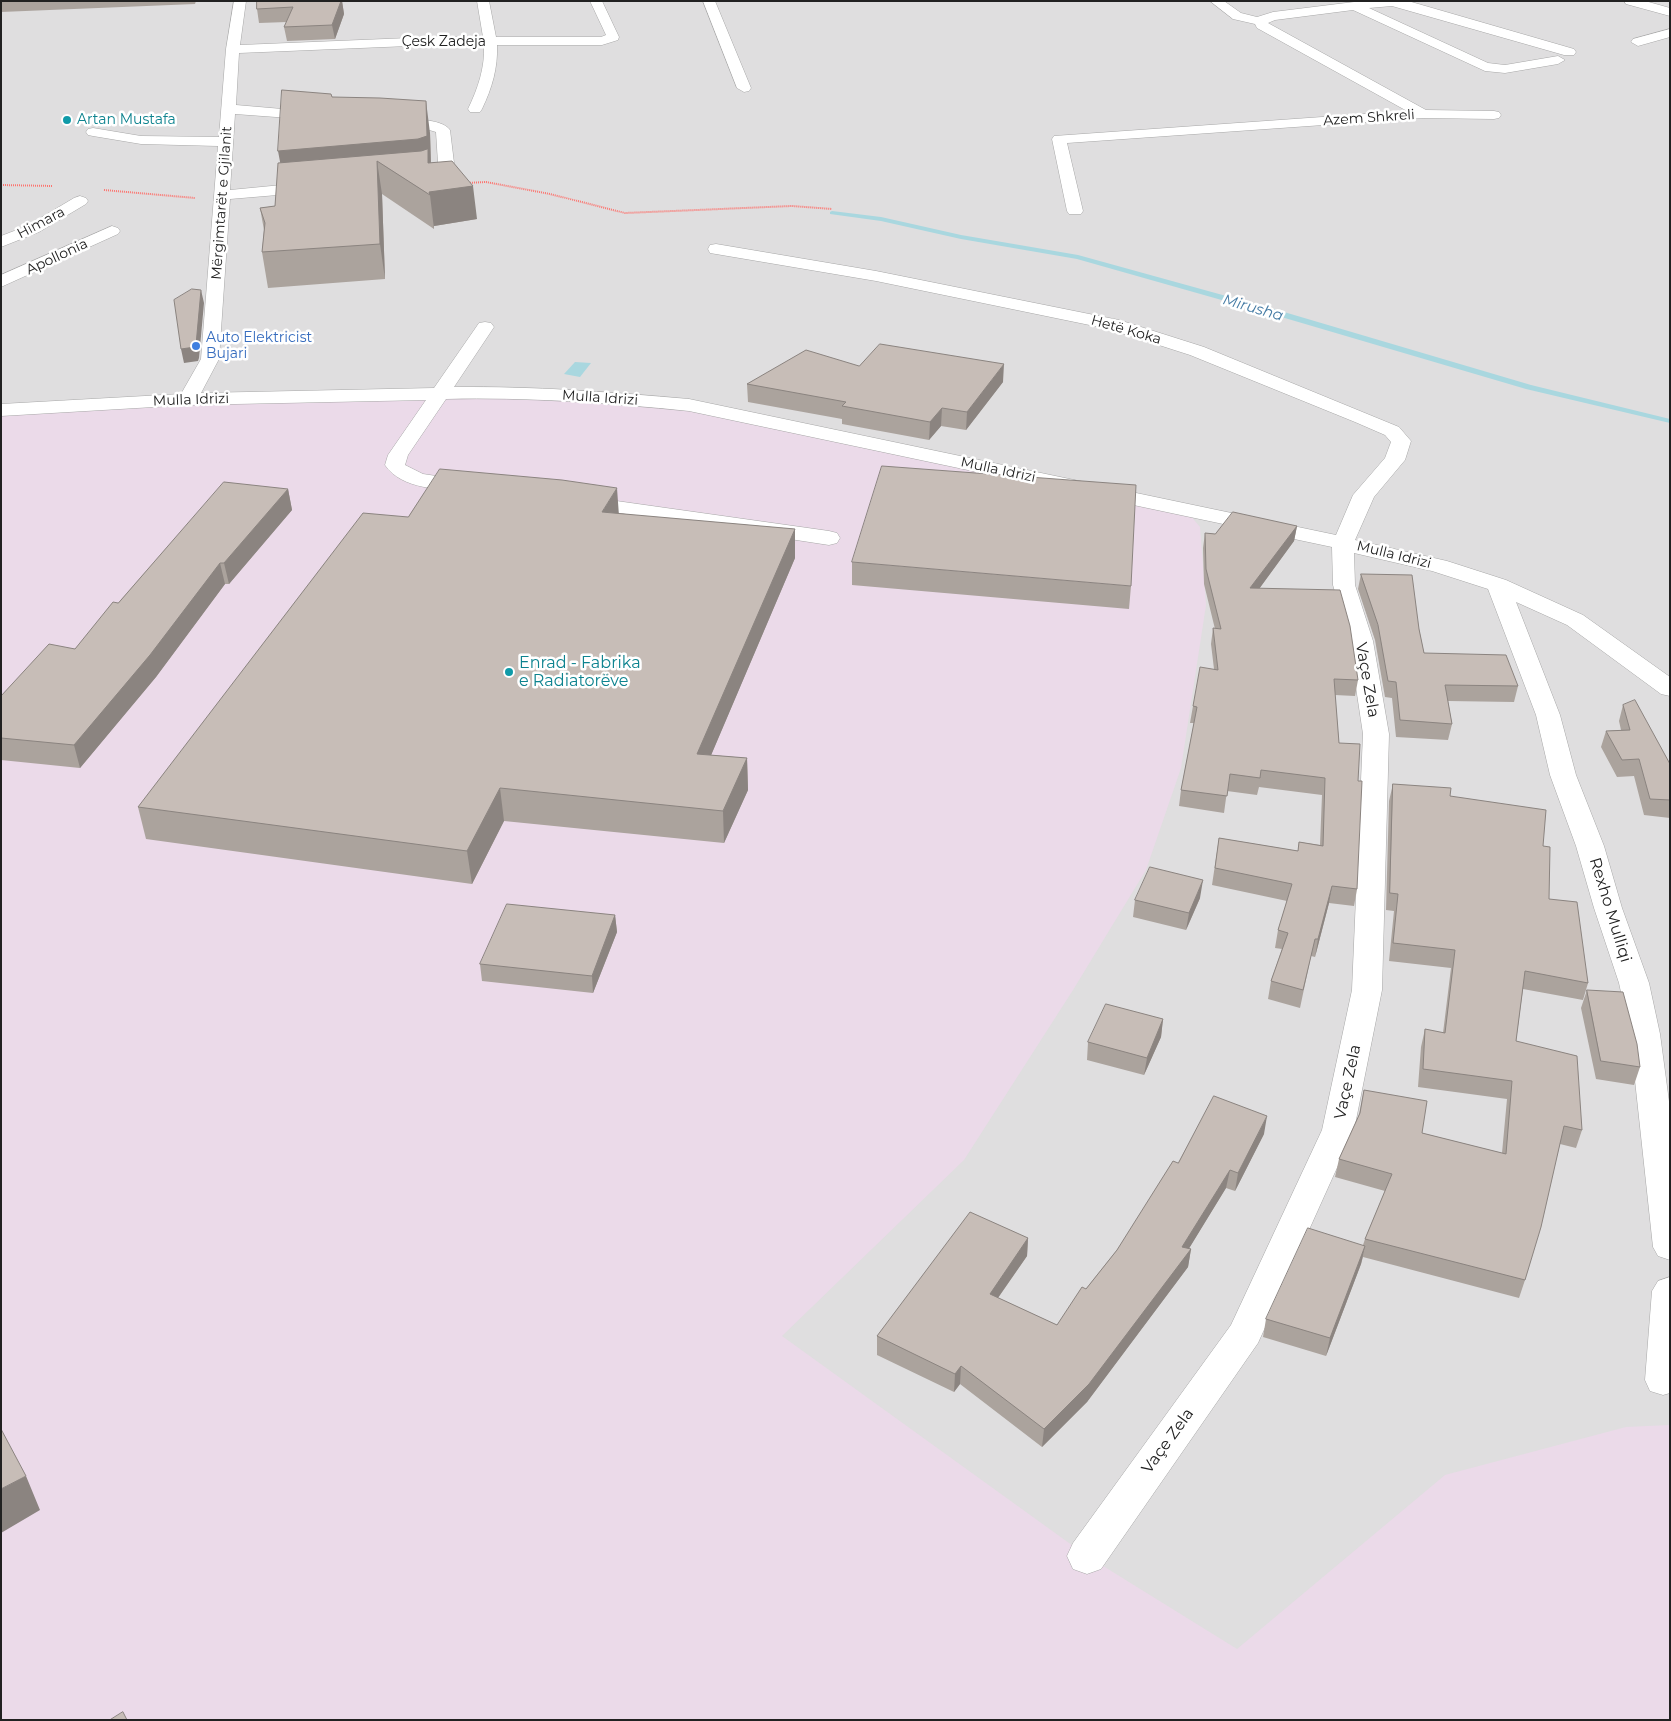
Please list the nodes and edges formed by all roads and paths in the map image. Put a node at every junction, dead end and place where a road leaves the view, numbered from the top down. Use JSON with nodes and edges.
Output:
{"nodes":[{"id":1,"x":240,"y":1,"type":"edge"},
{"id":2,"x":483,"y":1,"type":"edge"},
{"id":3,"x":596,"y":1,"type":"edge"},
{"id":4,"x":709,"y":1,"type":"edge"},
{"id":5,"x":1216,"y":1,"type":"edge"},
{"id":6,"x":1343,"y":1,"type":"edge"},
{"id":7,"x":1630,"y":1,"type":"edge"},
{"id":8,"x":1399,"y":2,"type":"edge"},
{"id":9,"x":1357,"y":8,"type":"junction"},
{"id":10,"x":1670,"y":12,"type":"edge"},
{"id":11,"x":1262,"y":22,"type":"junction"},
{"id":12,"x":1670,"y":33,"type":"edge"},
{"id":13,"x":491,"y":41,"type":"junction"},
{"id":14,"x":1638,"y":42,"type":"dead end"},
{"id":15,"x":233,"y":49,"type":"junction"},
{"id":16,"x":744,"y":88,"type":"dead end"},
{"id":17,"x":229,"y":109,"type":"junction"},
{"id":18,"x":475,"y":109,"type":"dead end"},
{"id":19,"x":1423,"y":114,"type":"junction"},
{"id":20,"x":1494,"y":115,"type":"dead end"},
{"id":21,"x":336,"y":117,"type":"edge"},
{"id":22,"x":375,"y":120,"type":"edge"},
{"id":23,"x":93,"y":132,"type":"dead end"},
{"id":24,"x":227,"y":142,"type":"junction"},
{"id":25,"x":406,"y":179,"type":"edge"},
{"id":26,"x":467,"y":184,"type":"edge"},
{"id":27,"x":1,"y":185,"type":"edge"},
{"id":28,"x":57,"y":186,"type":"dead end"},
{"id":29,"x":331,"y":186,"type":"edge"},
{"id":30,"x":96,"y":190,"type":"dead end"},
{"id":31,"x":80,"y":201,"type":"dead end"},
{"id":32,"x":222,"y":204,"type":"junction"},
{"id":33,"x":832,"y":209,"type":"dead end"},
{"id":34,"x":1074,"y":211,"type":"dead end"},
{"id":35,"x":112,"y":231,"type":"dead end"},
{"id":36,"x":1,"y":242,"type":"edge"},
{"id":37,"x":716,"y":249,"type":"dead end"},
{"id":38,"x":1,"y":282,"type":"edge"},
{"id":39,"x":485,"y":327,"type":"dead end"},
{"id":40,"x":441,"y":394,"type":"junction"},
{"id":41,"x":188,"y":399,"type":"junction"},
{"id":42,"x":1,"y":410,"type":"edge"},
{"id":43,"x":486,"y":489,"type":"edge"},
{"id":44,"x":564,"y":500,"type":"edge"},
{"id":45,"x":829,"y":538,"type":"dead end"},
{"id":46,"x":1343,"y":543,"type":"junction"},
{"id":47,"x":1498,"y":585,"type":"junction"},
{"id":48,"x":1670,"y":689,"type":"edge"},
{"id":49,"x":1670,"y":1247,"type":"edge"},
{"id":50,"x":1670,"y":1291,"type":"edge"},
{"id":51,"x":1663,"y":1380,"type":"dead end"},
{"id":52,"x":1087,"y":1556,"type":"dead end"}],
"edges":[{"from":1,"to":15,"type":"street","name":"Mërgimtarët e Gjilanit"},
{"from":2,"to":13,"type":"street"},
{"from":3,"to":13,"type":"street","name":"Çesk Zadeja"},
{"from":4,"to":16,"type":"street"},
{"from":5,"to":11,"type":"street"},
{"from":6,"to":9,"type":"street"},
{"from":7,"to":10,"type":"street"},
{"from":8,"to":9,"type":"street"},
{"from":8,"to":9,"type":"street"},
{"from":9,"to":11,"type":"street"},
{"from":11,"to":19,"type":"street","name":"Azem Shkreli"},
{"from":12,"to":14,"type":"street"},
{"from":13,"to":15,"type":"street","name":"Çesk Zadeja"},
{"from":13,"to":18,"type":"street"},
{"from":15,"to":17,"type":"street","name":"Mërgimtarët e Gjilanit"},
{"from":17,"to":21,"type":"street"},
{"from":17,"to":24,"type":"street","name":"Mërgimtarët e Gjilanit"},
{"from":19,"to":20,"type":"street"},
{"from":19,"to":34,"type":"street","name":"Azem Shkreli"},
{"from":22,"to":25,"type":"street"},
{"from":23,"to":24,"type":"street"},
{"from":24,"to":32,"type":"street","name":"Mërgimtarët e Gjilanit"},
{"from":26,"to":33,"type":"path"},
{"from":27,"to":28,"type":"path"},
{"from":29,"to":32,"type":"street"},
{"from":30,"to":32,"type":"path"},
{"from":31,"to":36,"type":"street","name":"Himara"},
{"from":32,"to":41,"type":"street","name":"Mërgimtarët e Gjilanit"},
{"from":35,"to":38,"type":"street","name":"Apollonia"},
{"from":37,"to":46,"type":"street","name":"Hetë Koka"},
{"from":39,"to":40,"type":"street"},
{"from":40,"to":41,"type":"street","name":"Mulla Idrizi"},
{"from":40,"to":43,"type":"street"},
{"from":40,"to":46,"type":"street","name":"Mulla Idrizi"},
{"from":41,"to":42,"type":"street","name":"Mulla Idrizi"},
{"from":44,"to":45,"type":"street"},
{"from":46,"to":47,"type":"street","name":"Mulla Idrizi"},
{"from":46,"to":52,"type":"street","name":"Vaçe Zela"},
{"from":47,"to":48,"type":"street","name":"Mulla Idrizi"},
{"from":47,"to":49,"type":"street","name":"Rexho Mulliqi"},
{"from":50,"to":51,"type":"street"}]}
